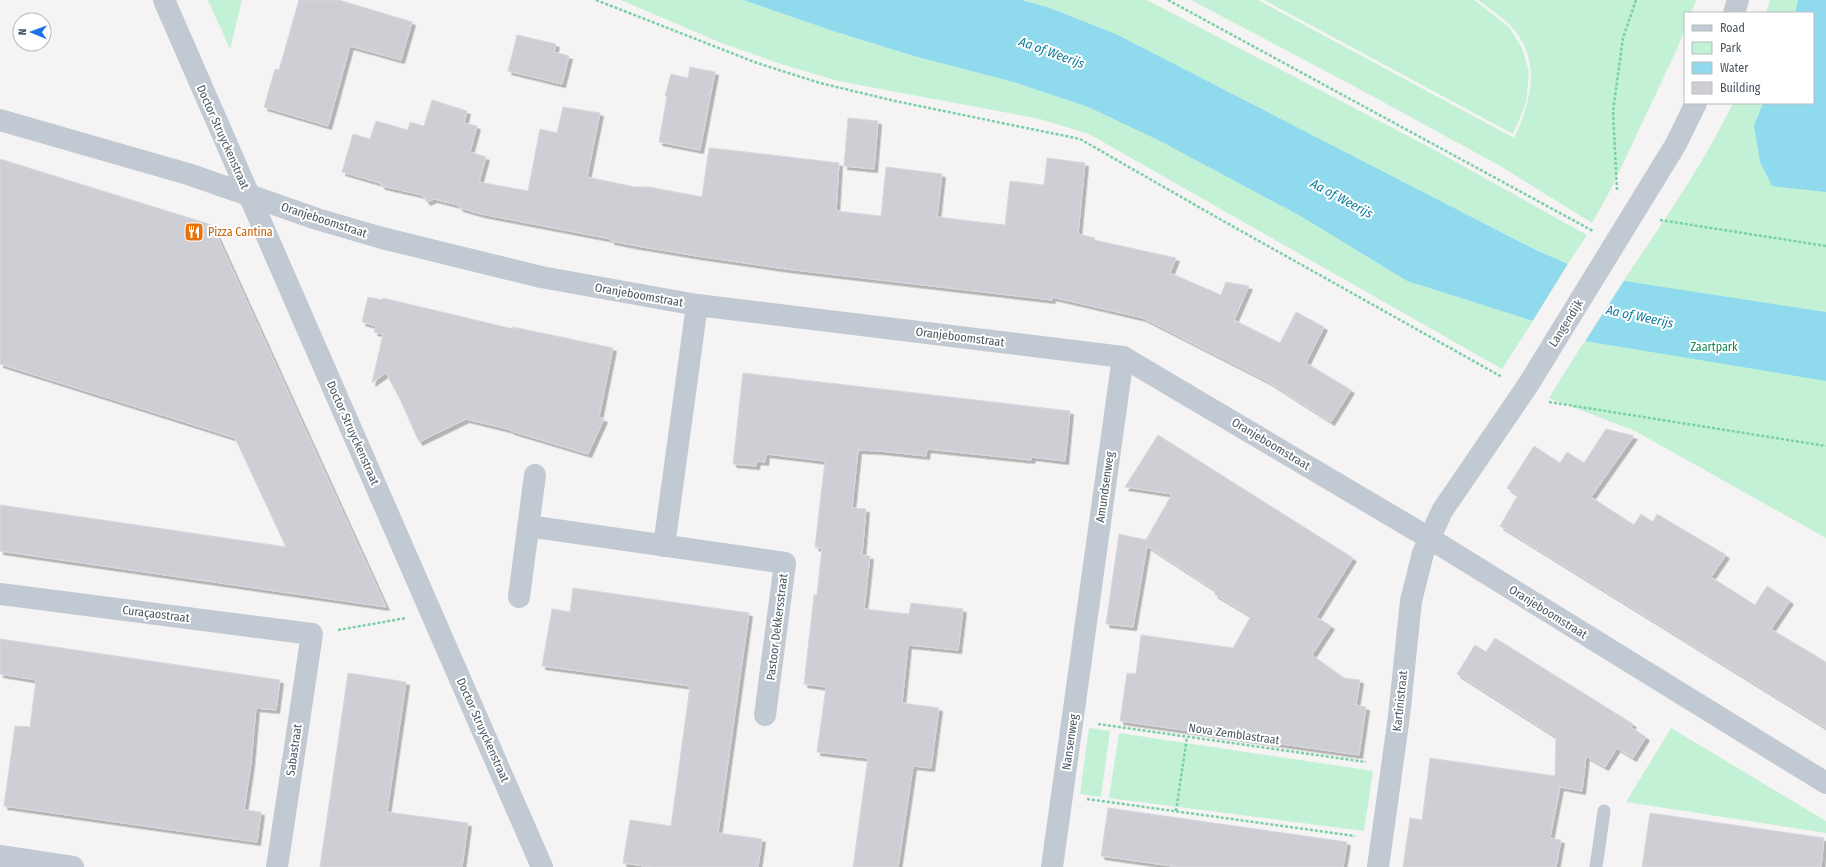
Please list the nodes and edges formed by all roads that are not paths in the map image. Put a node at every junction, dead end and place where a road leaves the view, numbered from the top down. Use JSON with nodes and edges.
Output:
{"nodes":[{"id":1,"x":164,"y":0,"type":"edge"},
{"id":2,"x":1738,"y":0,"type":"edge"},
{"id":3,"x":1734,"y":12,"type":"edge"},
{"id":4,"x":1696,"y":104,"type":"edge"},
{"id":5,"x":0,"y":120,"type":"edge"},
{"id":6,"x":249,"y":196,"type":"junction"},
{"id":7,"x":697,"y":305,"type":"junction"},
{"id":8,"x":1122,"y":356,"type":"junction"},
{"id":9,"x":535,"y":475,"type":"dead end"},
{"id":10,"x":528,"y":526,"type":"junction"},
{"id":11,"x":1429,"y":538,"type":"junction"},
{"id":12,"x":664,"y":546,"type":"junction"},
{"id":13,"x":0,"y":594,"type":"edge"},
{"id":14,"x":519,"y":598,"type":"dead end"},
{"id":15,"x":1087,"y":617,"type":"joint"},
{"id":16,"x":312,"y":634,"type":"joint"},
{"id":17,"x":765,"y":715,"type":"dead end"},
{"id":18,"x":1826,"y":783,"type":"edge"},
{"id":19,"x":1604,"y":811,"type":"dead end"},
{"id":20,"x":0,"y":856,"type":"edge"},
{"id":21,"x":73,"y":867,"type":"edge"},
{"id":22,"x":277,"y":867,"type":"edge"},
{"id":23,"x":542,"y":867,"type":"edge"},
{"id":24,"x":1052,"y":867,"type":"edge"},
{"id":25,"x":1378,"y":867,"type":"edge"},
{"id":26,"x":1596,"y":867,"type":"edge"}],
"edges":[{"from":1,"to":6,"type":"street","name":"Doctor Struyckenstraat"},
{"from":2,"to":3,"type":"street"},
{"from":4,"to":11,"type":"street","name":"Langendijk"},
{"from":5,"to":6,"type":"street","name":"Oranjeboomstraat"},
{"from":6,"to":7,"type":"street","name":"Oranjeboomstraat"},
{"from":6,"to":23,"type":"street","name":"Doctor Struyckenstraat"},
{"from":7,"to":8,"type":"street","name":"Oranjeboomstraat"},
{"from":7,"to":12,"type":"street"},
{"from":8,"to":11,"type":"street","name":"Oranjeboomstraat"},
{"from":8,"to":15,"type":"street","name":"Amundsenweg"},
{"from":9,"to":10,"type":"street"},
{"from":10,"to":12,"type":"street","name":"Pastoor Dekkersstraat"},
{"from":10,"to":14,"type":"street"},
{"from":11,"to":18,"type":"street","name":"Oranjeboomstraat"},
{"from":11,"to":25,"type":"street","name":"Kartinistraat"},
{"from":12,"to":17,"type":"street","name":"Pastoor Dekkersstraat"},
{"from":13,"to":16,"type":"street","name":"Curaçaostraat"},
{"from":15,"to":24,"type":"street","name":"Nansenweg"},
{"from":16,"to":22,"type":"street","name":"Sabastraat"},
{"from":19,"to":26,"type":"lane"},
{"from":20,"to":21,"type":"street"}]}
